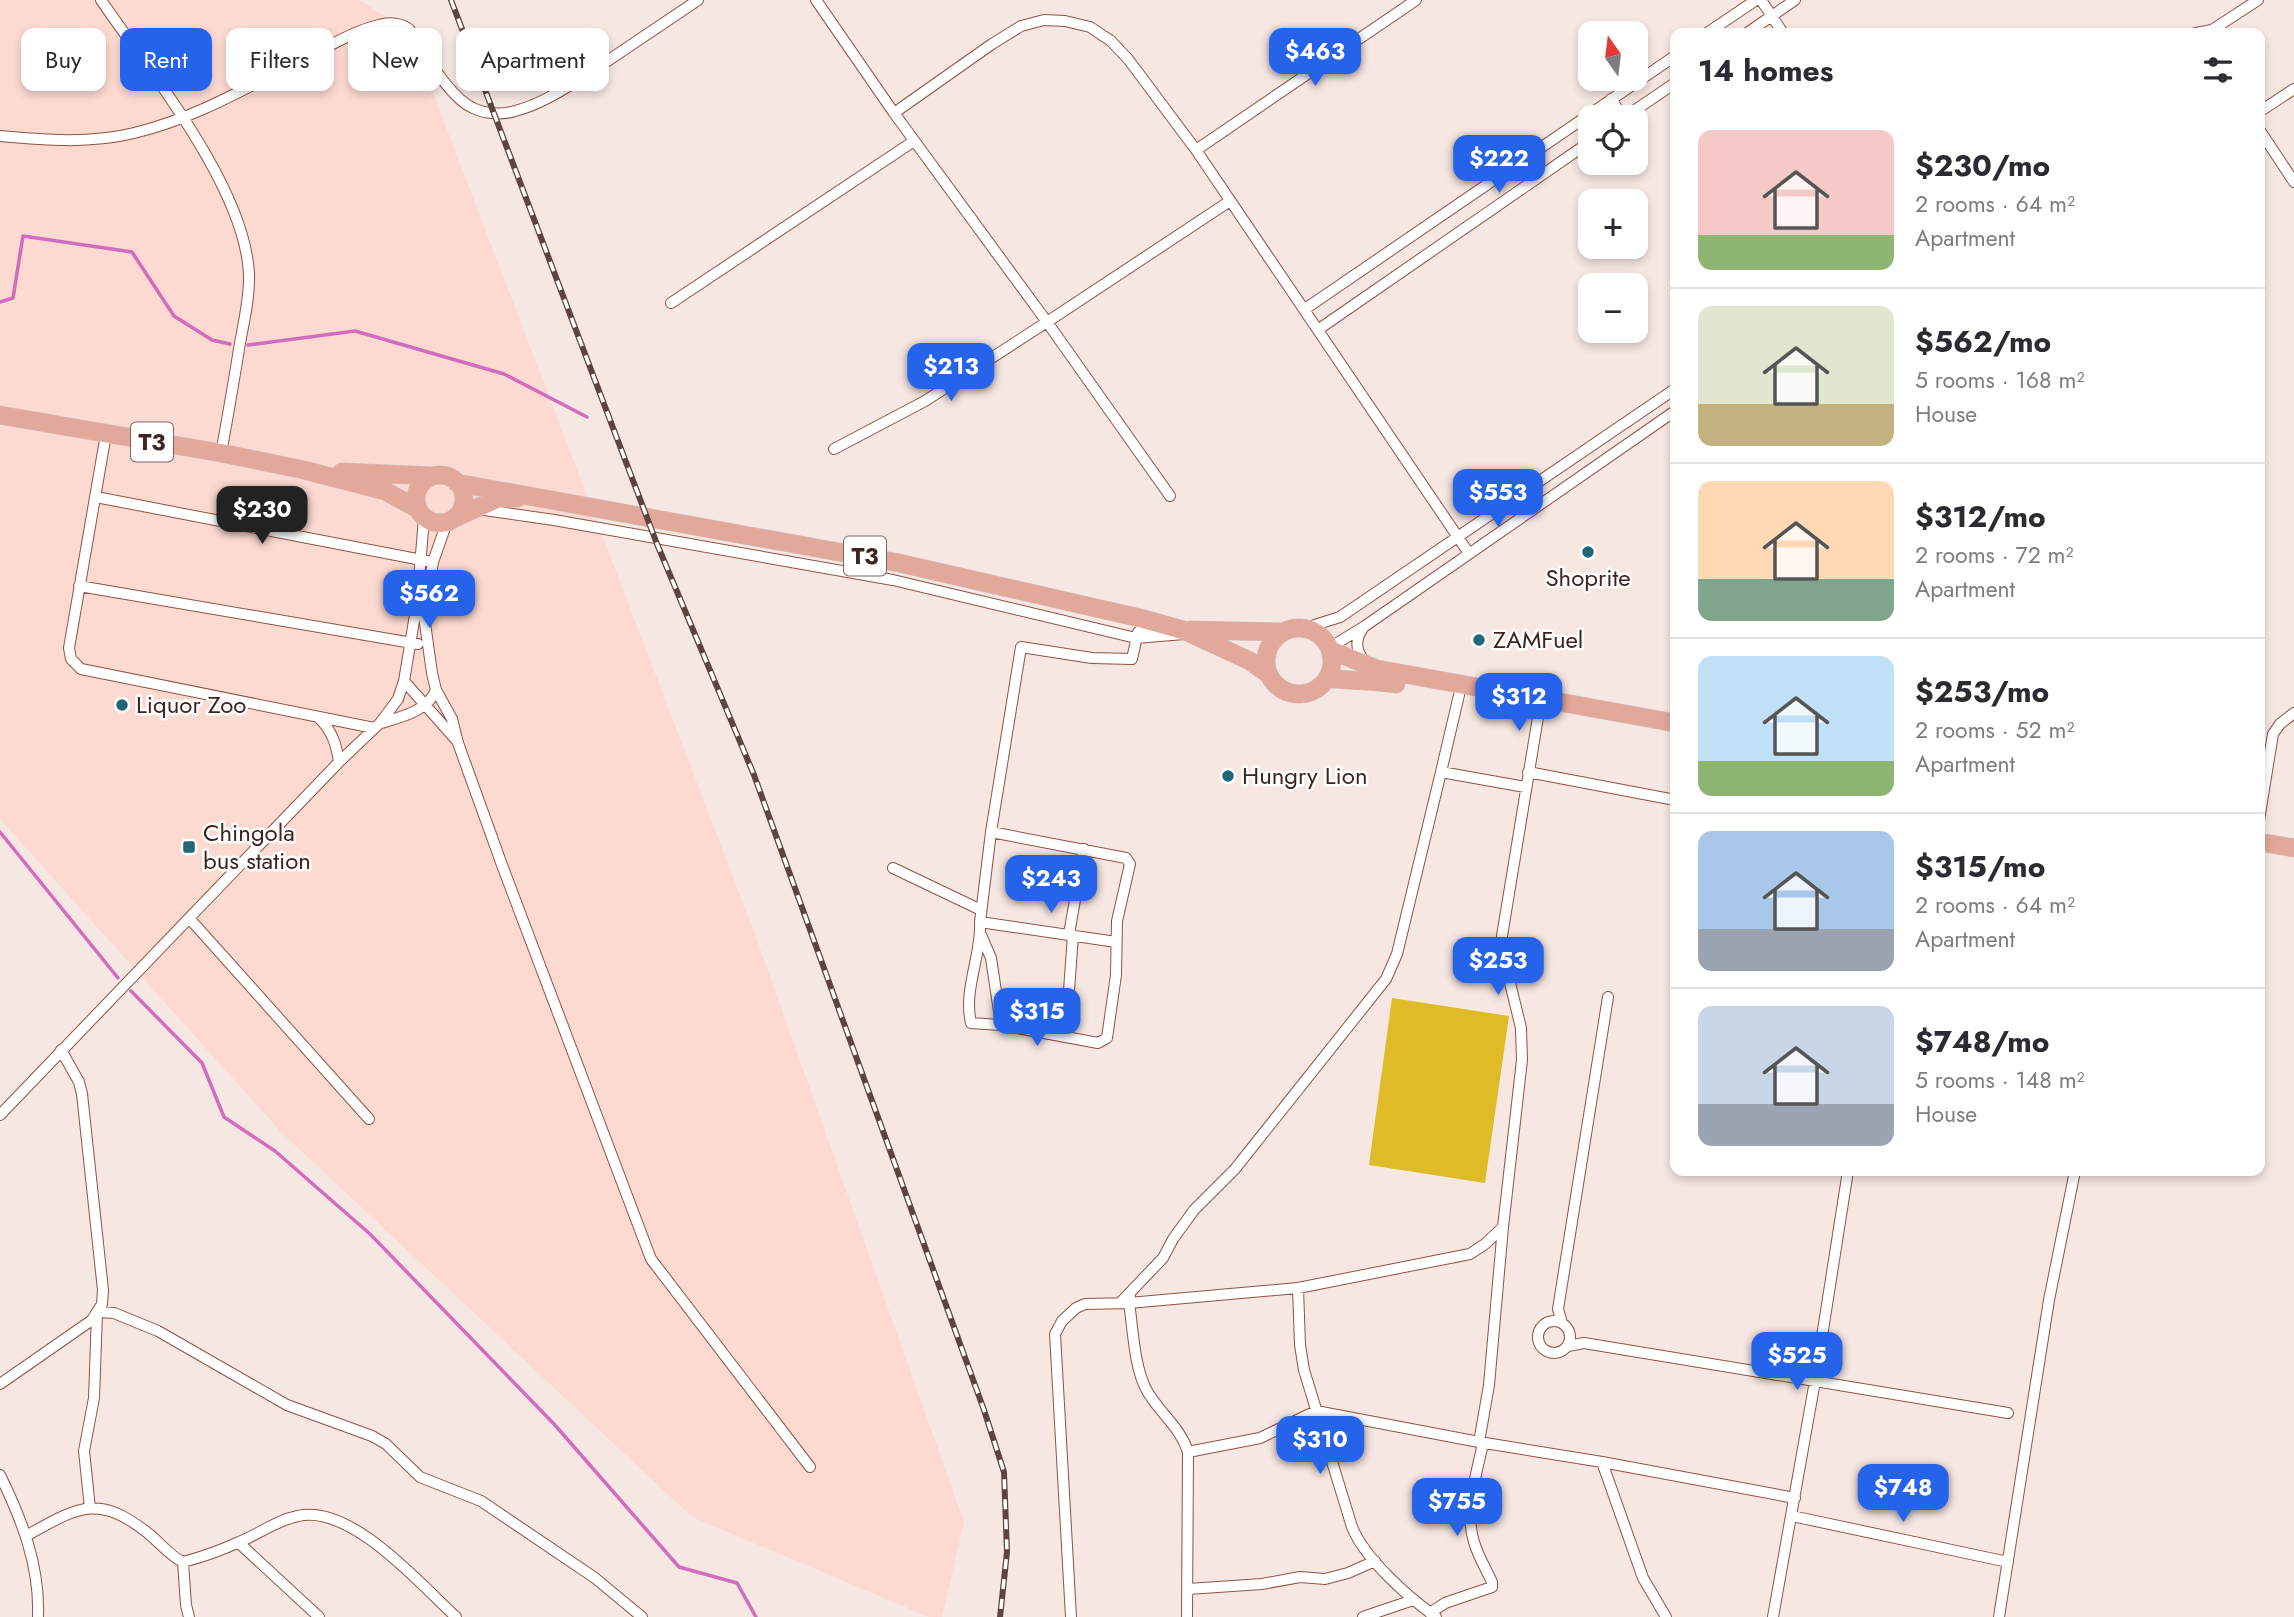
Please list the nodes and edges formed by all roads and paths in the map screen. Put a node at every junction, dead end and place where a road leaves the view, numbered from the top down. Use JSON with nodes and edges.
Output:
{"nodes":[{"id":1,"x":101,"y":0,"type":"edge"},
{"id":2,"x":698,"y":0,"type":"edge"},
{"id":3,"x":816,"y":0,"type":"edge"},
{"id":4,"x":1416,"y":0,"type":"edge"},
{"id":5,"x":1758,"y":0,"type":"edge"},
{"id":6,"x":1795,"y":0,"type":"edge"},
{"id":7,"x":2258,"y":0,"type":"edge"},
{"id":8,"x":1772,"y":16,"type":"junction"},
{"id":9,"x":1715,"y":28,"type":"edge"},
{"id":10,"x":1754,"y":28,"type":"edge"},
{"id":11,"x":1780,"y":28,"type":"edge"},
{"id":12,"x":2217,"y":28,"type":"edge"},
{"id":13,"x":1670,"y":59,"type":"edge"},
{"id":14,"x":1670,"y":86,"type":"edge"},
{"id":15,"x":2294,"y":89,"type":"edge"},
{"id":16,"x":1611,"y":99,"type":"junction"},
{"id":17,"x":1615,"y":105,"type":"edge"},
{"id":18,"x":1642,"y":105,"type":"edge"},
{"id":19,"x":2265,"y":108,"type":"edge"},
{"id":20,"x":894,"y":113,"type":"junction"},
{"id":21,"x":182,"y":118,"type":"junction"},
{"id":22,"x":0,"y":136,"type":"edge"},
{"id":23,"x":2265,"y":138,"type":"edge"},
{"id":24,"x":915,"y":141,"type":"junction"},
{"id":25,"x":1196,"y":150,"type":"junction"},
{"id":26,"x":1578,"y":150,"type":"edge"},
{"id":27,"x":2294,"y":182,"type":"edge"},
{"id":28,"x":1230,"y":201,"type":"junction"},
{"id":29,"x":1454,"y":207,"type":"junction"},
{"id":30,"x":1467,"y":226,"type":"junction"},
{"id":31,"x":671,"y":303,"type":"dead end"},
{"id":32,"x":1304,"y":309,"type":"junction"},
{"id":33,"x":1048,"y":322,"type":"junction"},
{"id":34,"x":1319,"y":329,"type":"junction"},
{"id":35,"x":1670,"y":392,"type":"edge"},
{"id":36,"x":1670,"y":414,"type":"edge"},
{"id":37,"x":0,"y":415,"type":"edge"},
{"id":38,"x":106,"y":434,"type":"junction"},
{"id":39,"x":834,"y":449,"type":"dead end"},
{"id":40,"x":221,"y":453,"type":"junction"},
{"id":41,"x":304,"y":470,"type":"junction"},
{"id":42,"x":433,"y":476,"type":"junction"},
{"id":43,"x":457,"y":483,"type":"junction"},
{"id":44,"x":1170,"y":496,"type":"dead end"},
{"id":45,"x":96,"y":497,"type":"junction"},
{"id":46,"x":545,"y":497,"type":"junction"},
{"id":47,"x":421,"y":513,"type":"junction"},
{"id":48,"x":459,"y":516,"type":"junction"},
{"id":49,"x":1458,"y":537,"type":"junction"},
{"id":50,"x":1468,"y":552,"type":"junction"},
{"id":51,"x":427,"y":561,"type":"junction"},
{"id":52,"x":79,"y":586,"type":"junction"},
{"id":53,"x":1160,"y":624,"type":"junction"},
{"id":54,"x":1365,"y":626,"type":"junction"},
{"id":55,"x":1302,"y":629,"type":"junction"},
{"id":56,"x":1186,"y":632,"type":"junction"},
{"id":57,"x":1283,"y":632,"type":"junction"},
{"id":58,"x":1136,"y":638,"type":"junction"},
{"id":59,"x":411,"y":644,"type":"junction"},
{"id":60,"x":426,"y":645,"type":"junction"},
{"id":61,"x":1329,"y":649,"type":"junction"},
{"id":62,"x":1367,"y":665,"type":"junction"},
{"id":63,"x":1268,"y":674,"type":"junction"},
{"id":64,"x":1326,"y":678,"type":"junction"},
{"id":65,"x":404,"y":681,"type":"junction"},
{"id":66,"x":436,"y":690,"type":"junction"},
{"id":67,"x":1459,"y":695,"type":"junction"},
{"id":68,"x":1540,"y":704,"type":"junction"},
{"id":69,"x":424,"y":705,"type":"junction"},
{"id":70,"x":411,"y":712,"type":"junction"},
{"id":71,"x":2294,"y":713,"type":"edge"},
{"id":72,"x":319,"y":718,"type":"junction"},
{"id":73,"x":439,"y":720,"type":"junction"},
{"id":74,"x":1670,"y":722,"type":"edge"},
{"id":75,"x":377,"y":726,"type":"junction"},
{"id":76,"x":1670,"y":734,"type":"edge"},
{"id":77,"x":458,"y":743,"type":"junction"},
{"id":78,"x":339,"y":761,"type":"junction"},
{"id":79,"x":1441,"y":772,"type":"junction"},
{"id":80,"x":1528,"y":772,"type":"junction"},
{"id":81,"x":2265,"y":783,"type":"edge"},
{"id":82,"x":1525,"y":787,"type":"junction"},
{"id":83,"x":1670,"y":799,"type":"edge"},
{"id":84,"x":2265,"y":831,"type":"edge"},
{"id":85,"x":991,"y":832,"type":"junction"},
{"id":86,"x":2294,"y":837,"type":"edge"},
{"id":87,"x":2265,"y":843,"type":"edge"},
{"id":88,"x":2294,"y":848,"type":"edge"},
{"id":89,"x":1084,"y":849,"type":"junction"},
{"id":90,"x":892,"y":868,"type":"dead end"},
{"id":91,"x":981,"y":916,"type":"junction"},
{"id":92,"x":189,"y":918,"type":"junction"},
{"id":93,"x":1071,"y":934,"type":"junction"},
{"id":94,"x":981,"y":935,"type":"junction"},
{"id":95,"x":1116,"y":942,"type":"junction"},
{"id":96,"x":1608,"y":997,"type":"dead end"},
{"id":97,"x":1001,"y":1026,"type":"junction"},
{"id":98,"x":1063,"y":1037,"type":"junction"},
{"id":99,"x":61,"y":1050,"type":"junction"},
{"id":100,"x":0,"y":1115,"type":"edge"},
{"id":101,"x":369,"y":1119,"type":"dead end"},
{"id":102,"x":1847,"y":1176,"type":"edge"},
{"id":103,"x":2074,"y":1176,"type":"edge"},
{"id":104,"x":1503,"y":1227,"type":"junction"},
{"id":105,"x":1298,"y":1287,"type":"junction"},
{"id":106,"x":1126,"y":1299,"type":"junction"},
{"id":107,"x":1558,"y":1309,"type":"junction"},
{"id":108,"x":98,"y":1312,"type":"junction"},
{"id":109,"x":1546,"y":1323,"type":"junction"},
{"id":110,"x":1566,"y":1327,"type":"junction"},
{"id":111,"x":1584,"y":1343,"type":"junction"},
{"id":112,"x":1568,"y":1346,"type":"junction"},
{"id":113,"x":1815,"y":1381,"type":"junction"},
{"id":114,"x":0,"y":1384,"type":"edge"},
{"id":115,"x":1316,"y":1411,"type":"junction"},
{"id":116,"x":2008,"y":1413,"type":"dead end"},
{"id":117,"x":1481,"y":1443,"type":"junction"},
{"id":118,"x":1188,"y":1452,"type":"junction"},
{"id":119,"x":1602,"y":1462,"type":"junction"},
{"id":120,"x":810,"y":1467,"type":"dead end"},
{"id":121,"x":0,"y":1475,"type":"edge"},
{"id":122,"x":1795,"y":1498,"type":"junction"},
{"id":123,"x":90,"y":1508,"type":"junction"},
{"id":124,"x":1791,"y":1516,"type":"junction"},
{"id":125,"x":26,"y":1536,"type":"junction"},
{"id":126,"x":239,"y":1543,"type":"junction"},
{"id":127,"x":1376,"y":1561,"type":"junction"},
{"id":128,"x":183,"y":1562,"type":"junction"},
{"id":129,"x":2008,"y":1562,"type":"junction"},
{"id":130,"x":1188,"y":1589,"type":"junction"},
{"id":131,"x":1413,"y":1600,"type":"junction"},
{"id":132,"x":1433,"y":1615,"type":"edge"},
{"id":133,"x":38,"y":1617,"type":"edge"},
{"id":134,"x":189,"y":1617,"type":"edge"},
{"id":135,"x":319,"y":1617,"type":"edge"},
{"id":136,"x":456,"y":1617,"type":"edge"},
{"id":137,"x":642,"y":1617,"type":"edge"},
{"id":138,"x":1071,"y":1617,"type":"edge"},
{"id":139,"x":1186,"y":1617,"type":"edge"},
{"id":140,"x":1363,"y":1617,"type":"edge"},
{"id":141,"x":1666,"y":1617,"type":"edge"},
{"id":142,"x":1773,"y":1617,"type":"edge"},
{"id":143,"x":1999,"y":1617,"type":"edge"}],
"edges":[{"from":1,"to":21,"type":"street"},
{"from":2,"to":21,"type":"street"},
{"from":3,"to":20,"type":"street"},
{"from":4,"to":25,"type":"street"},
{"from":5,"to":8,"type":"street"},
{"from":5,"to":9,"type":"street"},
{"from":6,"to":8,"type":"street"},
{"from":7,"to":12,"type":"street"},
{"from":8,"to":10,"type":"street"},
{"from":8,"to":11,"type":"street"},
{"from":13,"to":16,"type":"street"},
{"from":14,"to":18,"type":"street"},
{"from":15,"to":19,"type":"street"},
{"from":16,"to":17,"type":"street"},
{"from":16,"to":29,"type":"street"},
{"from":20,"to":24,"type":"street"},
{"from":20,"to":25,"type":"street"},
{"from":21,"to":22,"type":"street"},
{"from":21,"to":40,"type":"street"},
{"from":23,"to":27,"type":"street"},
{"from":24,"to":31,"type":"street"},
{"from":24,"to":33,"type":"street"},
{"from":25,"to":28,"type":"street"},
{"from":26,"to":30,"type":"street"},
{"from":28,"to":32,"type":"street"},
{"from":28,"to":33,"type":"street"},
{"from":29,"to":30,"type":"street"},
{"from":29,"to":32,"type":"street"},
{"from":30,"to":34,"type":"street"},
{"from":32,"to":34,"type":"street"},
{"from":33,"to":39,"type":"street"},
{"from":33,"to":44,"type":"street"},
{"from":34,"to":49,"type":"street"},
{"from":35,"to":49,"type":"street"},
{"from":36,"to":50,"type":"street"},
{"from":37,"to":38,"type":"highway","number":"T3"},
{"from":38,"to":40,"type":"highway","number":"T3"},
{"from":38,"to":45,"type":"street"},
{"from":40,"to":41,"type":"highway","number":"T3"},
{"from":41,"to":42,"type":"highway","number":"T3"},
{"from":41,"to":47,"type":"highway","number":"T3"},
{"from":42,"to":43,"type":"highway","number":"T3"},
{"from":42,"to":47,"type":"highway"},
{"from":43,"to":46,"type":"highway","number":"T3"},
{"from":43,"to":48,"type":"highway"},
{"from":45,"to":51,"type":"street"},
{"from":45,"to":52,"type":"street"},
{"from":46,"to":48,"type":"highway","number":"T3"},
{"from":46,"to":53,"type":"highway","number":"T3"},
{"from":47,"to":48,"type":"highway","number":"T3"},
{"from":47,"to":51,"type":"street"},
{"from":48,"to":51,"type":"street"},
{"from":48,"to":58,"type":"street"},
{"from":49,"to":50,"type":"street"},
{"from":49,"to":55,"type":"street"},
{"from":50,"to":54,"type":"street"},
{"from":51,"to":59,"type":"street"},
{"from":51,"to":60,"type":"street"},
{"from":52,"to":59,"type":"street"},
{"from":52,"to":72,"type":"street"},
{"from":53,"to":56,"type":"highway","number":"T3"},
{"from":53,"to":58,"type":"street"},
{"from":54,"to":61,"type":"street"},
{"from":54,"to":62,"type":"street"},
{"from":55,"to":57,"type":"highway","number":"T3"},
{"from":55,"to":61,"type":"highway"},
{"from":56,"to":57,"type":"highway","number":"T3"},
{"from":56,"to":58,"type":"street"},
{"from":56,"to":63,"type":"highway","number":"T3"},
{"from":57,"to":63,"type":"highway"},
{"from":58,"to":85,"type":"street"},
{"from":59,"to":60,"type":"street"},
{"from":59,"to":65,"type":"street"},
{"from":60,"to":66,"type":"street"},
{"from":61,"to":62,"type":"highway"},
{"from":61,"to":64,"type":"highway"},
{"from":62,"to":68,"type":"highway"},
{"from":63,"to":64,"type":"highway","number":"T3"},
{"from":64,"to":67,"type":"highway"},
{"from":65,"to":69,"type":"street"},
{"from":65,"to":75,"type":"street"},
{"from":66,"to":69,"type":"street"},
{"from":66,"to":77,"type":"street"},
{"from":67,"to":68,"type":"highway"},
{"from":67,"to":79,"type":"street"},
{"from":68,"to":74,"type":"highway"},
{"from":68,"to":76,"type":"highway"},
{"from":68,"to":80,"type":"street"},
{"from":69,"to":70,"type":"street"},
{"from":69,"to":73,"type":"street"},
{"from":70,"to":73,"type":"street"},
{"from":70,"to":75,"type":"street"},
{"from":71,"to":81,"type":"street"},
{"from":72,"to":75,"type":"street"},
{"from":72,"to":78,"type":"street"},
{"from":73,"to":77,"type":"street"},
{"from":75,"to":78,"type":"street"},
{"from":77,"to":120,"type":"street"},
{"from":78,"to":92,"type":"street"},
{"from":79,"to":82,"type":"street"},
{"from":79,"to":106,"type":"street"},
{"from":80,"to":82,"type":"street"},
{"from":80,"to":83,"type":"street"},
{"from":82,"to":104,"type":"street"},
{"from":84,"to":86,"type":"highway"},
{"from":85,"to":89,"type":"street"},
{"from":85,"to":91,"type":"street"},
{"from":87,"to":88,"type":"highway"},
{"from":89,"to":93,"type":"street"},
{"from":89,"to":95,"type":"street"},
{"from":90,"to":91,"type":"street"},
{"from":91,"to":93,"type":"street"},
{"from":91,"to":94,"type":"street"},
{"from":92,"to":99,"type":"street"},
{"from":92,"to":101,"type":"street"},
{"from":93,"to":95,"type":"street"},
{"from":93,"to":98,"type":"street"},
{"from":94,"to":97,"type":"street"},
{"from":94,"to":97,"type":"street"},
{"from":95,"to":98,"type":"street"},
{"from":96,"to":107,"type":"street"},
{"from":97,"to":98,"type":"street"},
{"from":99,"to":100,"type":"street"},
{"from":99,"to":108,"type":"street"},
{"from":102,"to":113,"type":"street"},
{"from":103,"to":129,"type":"street"},
{"from":104,"to":105,"type":"street"},
{"from":104,"to":117,"type":"street"},
{"from":105,"to":106,"type":"street"},
{"from":105,"to":115,"type":"street"},
{"from":106,"to":118,"type":"street"},
{"from":106,"to":138,"type":"street"},
{"from":107,"to":109,"type":"street"},
{"from":107,"to":110,"type":"street"},
{"from":108,"to":114,"type":"street"},
{"from":108,"to":123,"type":"street"},
{"from":108,"to":137,"type":"street"},
{"from":109,"to":110,"type":"street"},
{"from":109,"to":112,"type":"street"},
{"from":110,"to":111,"type":"street"},
{"from":110,"to":112,"type":"street"},
{"from":111,"to":112,"type":"street"},
{"from":111,"to":113,"type":"street"},
{"from":113,"to":116,"type":"street"},
{"from":113,"to":122,"type":"street"},
{"from":115,"to":117,"type":"street"},
{"from":115,"to":118,"type":"street"},
{"from":115,"to":127,"type":"street"},
{"from":117,"to":119,"type":"street"},
{"from":117,"to":132,"type":"street"},
{"from":118,"to":130,"type":"street"},
{"from":119,"to":122,"type":"street"},
{"from":119,"to":141,"type":"street"},
{"from":121,"to":125,"type":"street"},
{"from":122,"to":124,"type":"street"},
{"from":123,"to":125,"type":"street"},
{"from":123,"to":128,"type":"street"},
{"from":124,"to":129,"type":"street"},
{"from":124,"to":142,"type":"street"},
{"from":125,"to":133,"type":"street"},
{"from":126,"to":128,"type":"street"},
{"from":126,"to":135,"type":"street"},
{"from":126,"to":136,"type":"street"},
{"from":127,"to":130,"type":"street"},
{"from":127,"to":131,"type":"street"},
{"from":128,"to":134,"type":"street"},
{"from":129,"to":143,"type":"street"},
{"from":130,"to":139,"type":"street"},
{"from":131,"to":132,"type":"street"},
{"from":131,"to":140,"type":"street"}]}
